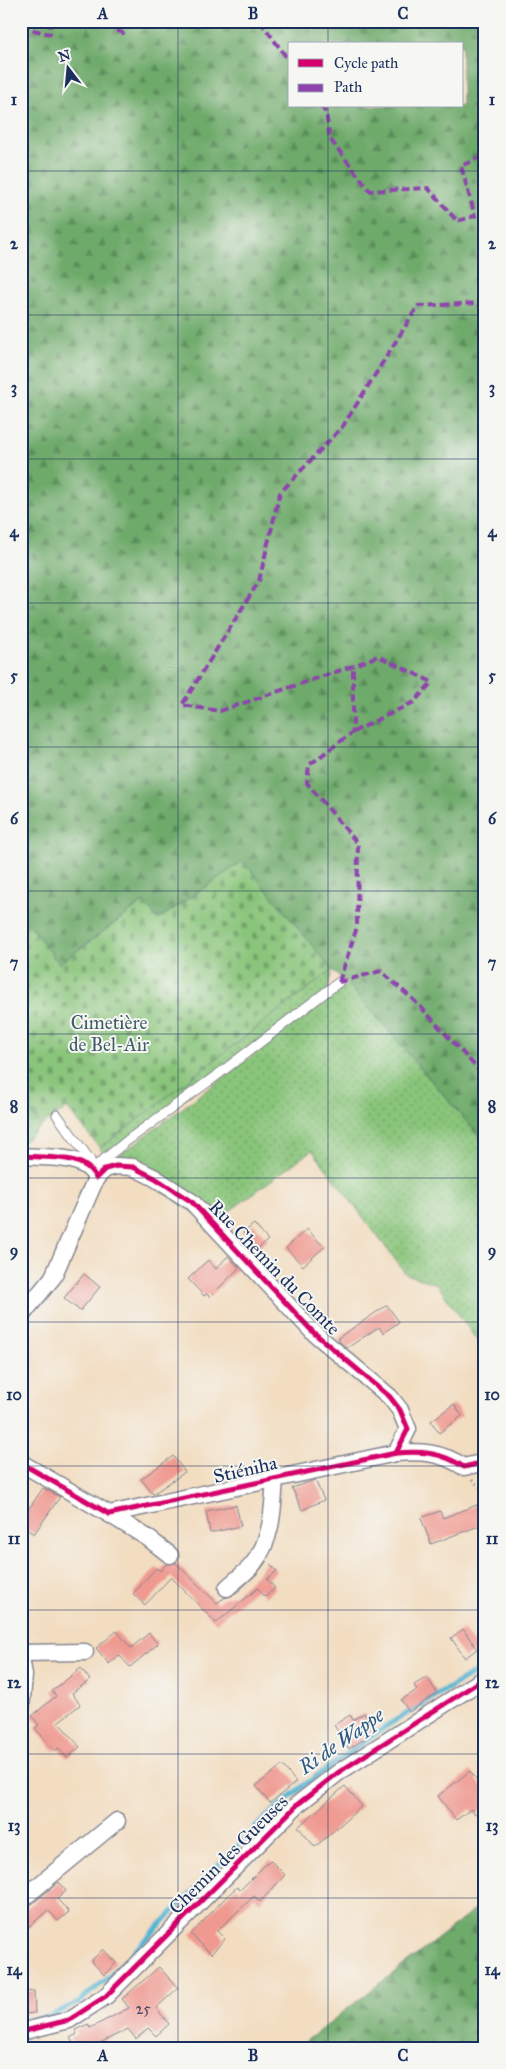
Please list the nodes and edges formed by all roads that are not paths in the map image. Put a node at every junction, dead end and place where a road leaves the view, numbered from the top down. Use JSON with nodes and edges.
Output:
{"nodes":[{"id":1,"x":339,"y":982,"type":"dead end"},
{"id":2,"x":57,"y":1115,"type":"dead end"},
{"id":3,"x":21,"y":1156,"type":"edge"},
{"id":4,"x":94,"y":1174,"type":"junction"},
{"id":5,"x":21,"y":1316,"type":"edge"},
{"id":6,"x":396,"y":1452,"type":"junction"},
{"id":7,"x":485,"y":1462,"type":"edge"},
{"id":8,"x":21,"y":1463,"type":"edge"},
{"id":9,"x":275,"y":1477,"type":"junction"},
{"id":10,"x":109,"y":1514,"type":"junction"},
{"id":11,"x":170,"y":1555,"type":"dead end"},
{"id":12,"x":227,"y":1588,"type":"dead end"},
{"id":13,"x":21,"y":1652,"type":"edge"},
{"id":14,"x":85,"y":1652,"type":"dead end"},
{"id":15,"x":21,"y":1658,"type":"edge"},
{"id":16,"x":485,"y":1678,"type":"edge"},
{"id":17,"x":21,"y":1709,"type":"edge"},
{"id":18,"x":117,"y":1821,"type":"dead end"},
{"id":19,"x":21,"y":1900,"type":"edge"},
{"id":20,"x":21,"y":2032,"type":"edge"}],
"edges":[{"from":1,"to":4,"type":"lane"},
{"from":2,"to":4,"type":"lane"},
{"from":3,"to":4,"type":"street"},
{"from":4,"to":5,"type":"street"},
{"from":4,"to":6,"type":"street","name":"Rue Chemin du Comte"},
{"from":6,"to":7,"type":"street","name":"Stiéniha"},
{"from":6,"to":9,"type":"street","name":"Stiéniha"},
{"from":8,"to":10,"type":"street"},
{"from":9,"to":10,"type":"street","name":"Stiéniha"},
{"from":9,"to":12,"type":"street","name":"Stiéniha"},
{"from":10,"to":11,"type":"street"},
{"from":13,"to":14,"type":"street"},
{"from":15,"to":17,"type":"street"},
{"from":16,"to":20,"type":"street","name":"Chemin des Gueuses"},
{"from":18,"to":19,"type":"street"}]}
